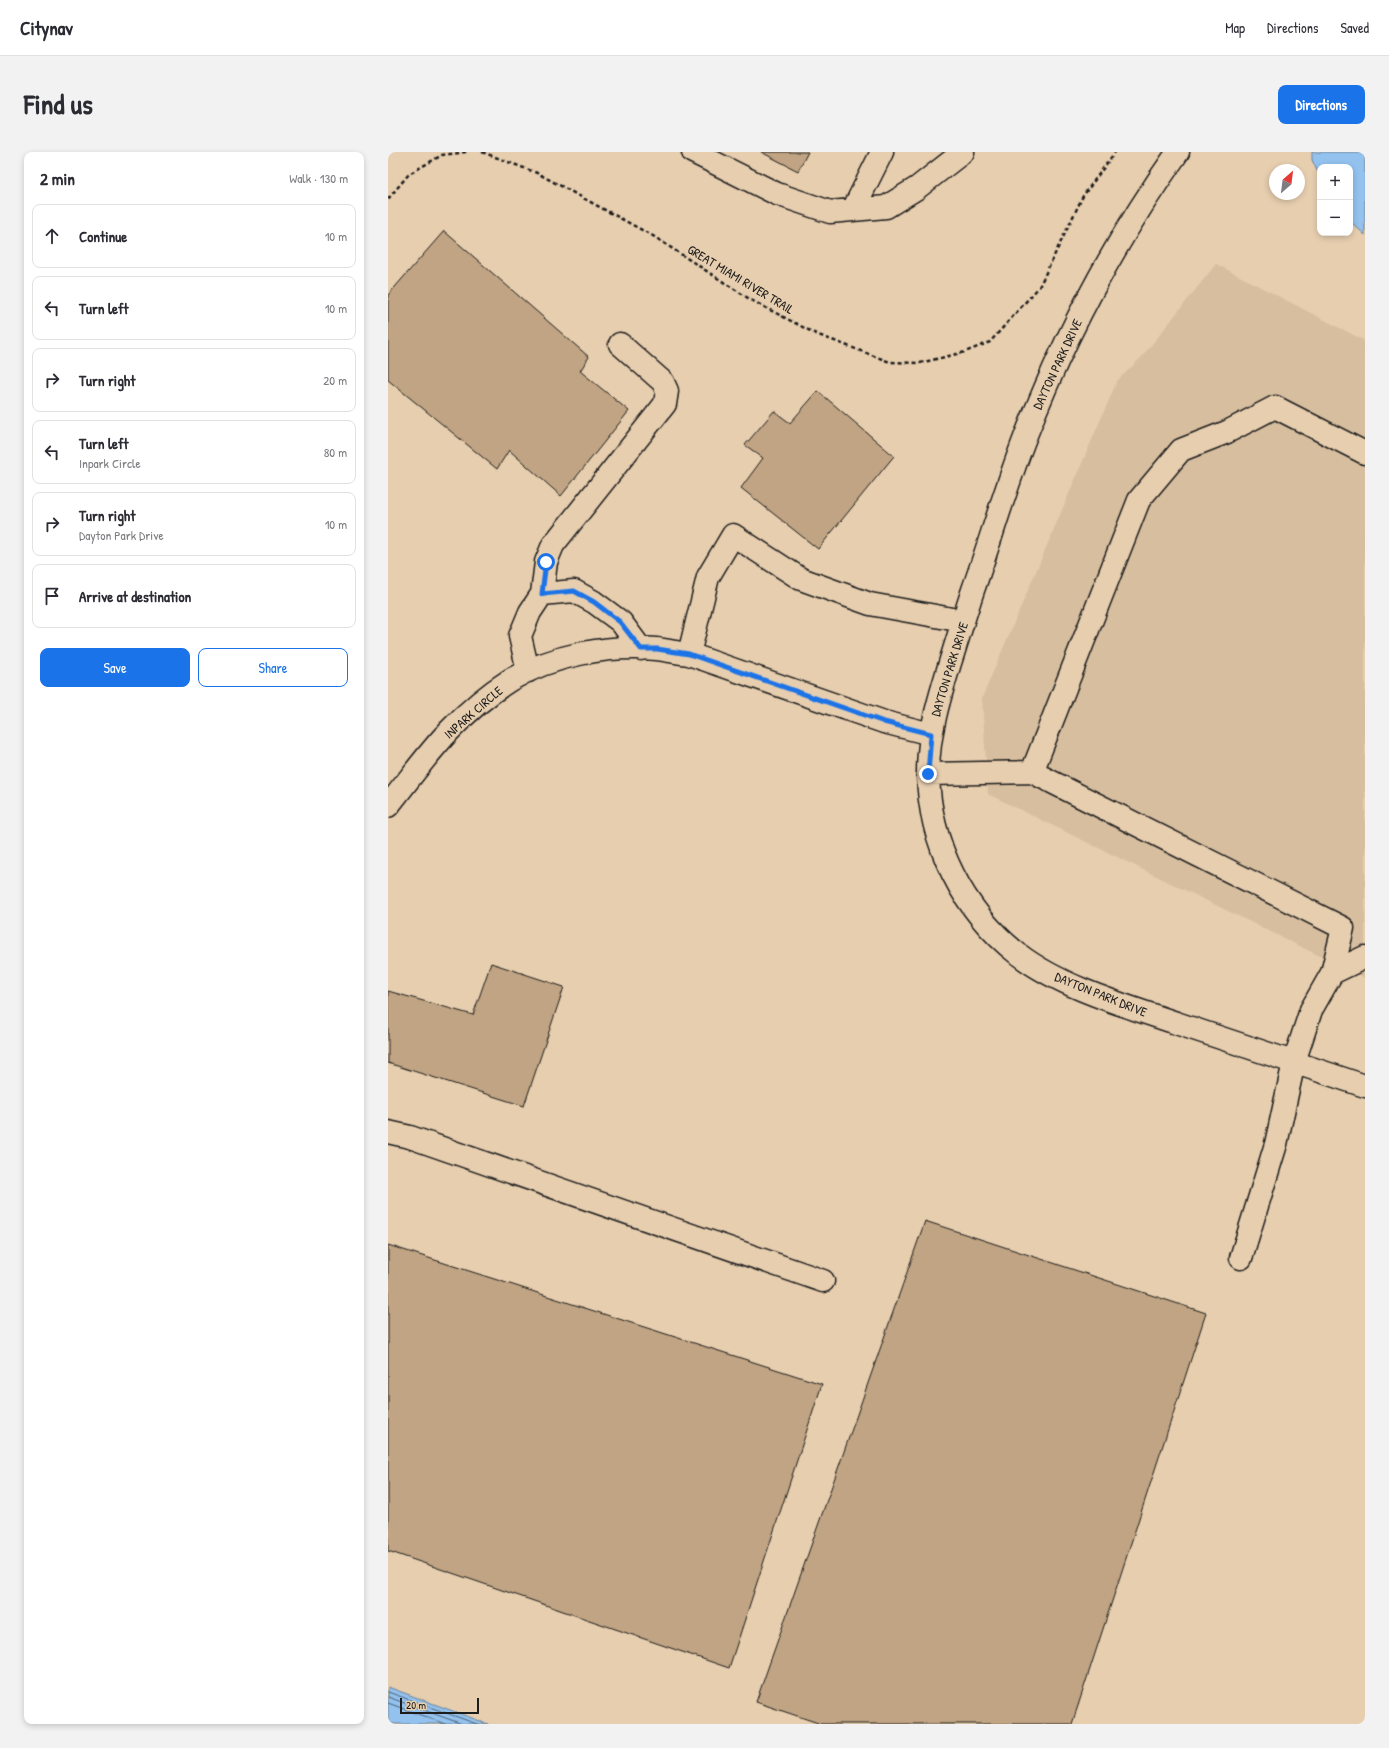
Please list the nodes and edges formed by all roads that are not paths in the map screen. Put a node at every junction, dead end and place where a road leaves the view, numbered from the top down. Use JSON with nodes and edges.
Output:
{"nodes":[{"id":1,"x":693,"y":152,"type":"edge"},
{"id":2,"x":882,"y":152,"type":"edge"},
{"id":3,"x":963,"y":152,"type":"edge"},
{"id":4,"x":1178,"y":152,"type":"edge"},
{"id":5,"x":853,"y":210,"type":"junction"},
{"id":6,"x":620,"y":344,"type":"dead end"},
{"id":7,"x":1365,"y":453,"type":"edge"},
{"id":8,"x":542,"y":594,"type":"junction"},
{"id":9,"x":963,"y":622,"type":"junction"},
{"id":10,"x":641,"y":649,"type":"junction"},
{"id":11,"x":689,"y":654,"type":"junction"},
{"id":12,"x":528,"y":671,"type":"junction"},
{"id":13,"x":931,"y":734,"type":"junction"},
{"id":14,"x":1032,"y":772,"type":"junction"},
{"id":15,"x":928,"y":774,"type":"junction"},
{"id":16,"x":388,"y":806,"type":"edge"},
{"id":17,"x":1365,"y":957,"type":"edge"},
{"id":18,"x":1332,"y":973,"type":"junction"},
{"id":19,"x":1294,"y":1062,"type":"junction"},
{"id":20,"x":1365,"y":1086,"type":"edge"},
{"id":21,"x":388,"y":1132,"type":"edge"},
{"id":22,"x":1242,"y":1258,"type":"dead end"},
{"id":23,"x":823,"y":1281,"type":"dead end"}],
"edges":[{"from":1,"to":5,"type":"street"},
{"from":2,"to":5,"type":"street"},
{"from":3,"to":5,"type":"street"},
{"from":4,"to":9,"type":"street","name":"DAYTON PARK DRIVE"},
{"from":6,"to":8,"type":"street"},
{"from":7,"to":14,"type":"street"},
{"from":8,"to":10,"type":"street"},
{"from":8,"to":12,"type":"street"},
{"from":9,"to":11,"type":"street"},
{"from":9,"to":13,"type":"street","name":"DAYTON PARK DRIVE"},
{"from":10,"to":11,"type":"street","name":"INPARK CIRCLE"},
{"from":10,"to":12,"type":"street","name":"INPARK CIRCLE"},
{"from":11,"to":13,"type":"street","name":"INPARK CIRCLE"},
{"from":12,"to":16,"type":"street","name":"INPARK CIRCLE"},
{"from":13,"to":15,"type":"street","name":"DAYTON PARK DRIVE"},
{"from":14,"to":15,"type":"street"},
{"from":14,"to":18,"type":"street"},
{"from":15,"to":19,"type":"street","name":"DAYTON PARK DRIVE"},
{"from":17,"to":18,"type":"street"},
{"from":18,"to":19,"type":"street"},
{"from":19,"to":20,"type":"street","name":"DAYTON PARK DRIVE"},
{"from":19,"to":22,"type":"street"},
{"from":21,"to":23,"type":"street"}]}
